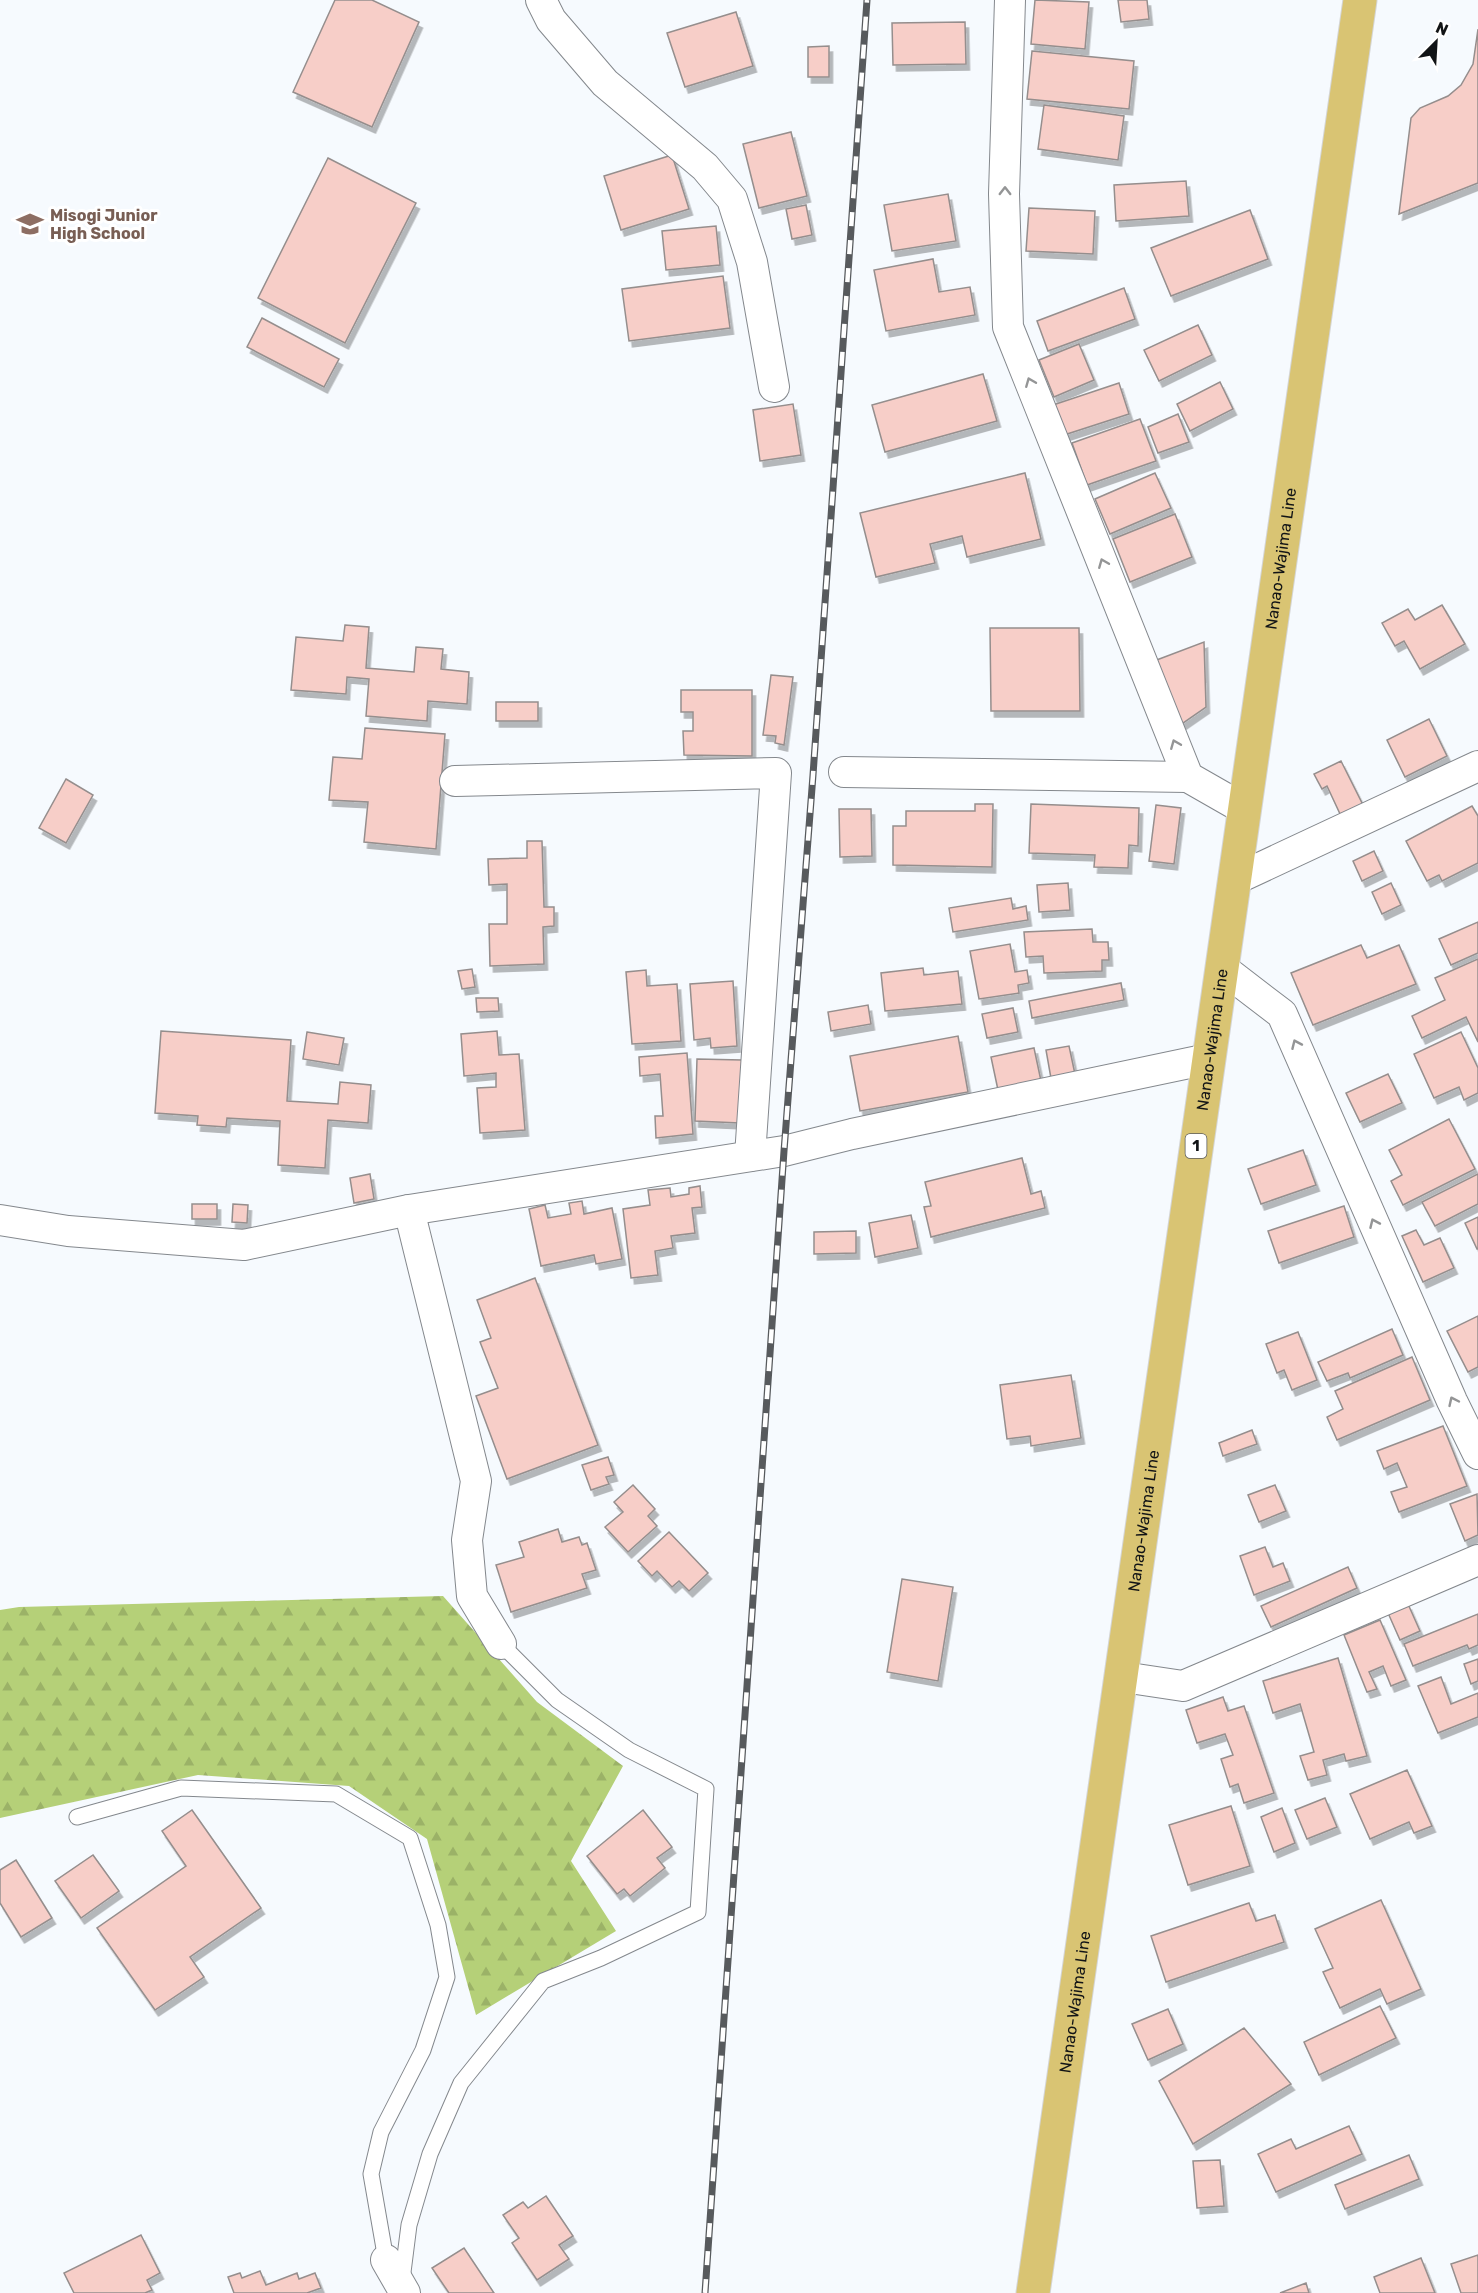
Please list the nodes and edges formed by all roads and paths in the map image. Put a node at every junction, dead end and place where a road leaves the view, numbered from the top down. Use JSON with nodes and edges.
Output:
{"nodes":[{"id":1,"x":541,"y":0,"type":"edge"},
{"id":2,"x":1010,"y":0,"type":"edge"},
{"id":3,"x":1360,"y":0,"type":"edge"},
{"id":4,"x":774,"y":387,"type":"dead end"},
{"id":5,"x":1478,"y":766,"type":"edge"},
{"id":6,"x":844,"y":772,"type":"dead end"},
{"id":7,"x":1188,"y":777,"type":"junction"},
{"id":8,"x":455,"y":781,"type":"dead end"},
{"id":9,"x":1244,"y":809,"type":"junction"},
{"id":10,"x":1234,"y":880,"type":"junction"},
{"id":11,"x":1221,"y":968,"type":"junction"},
{"id":12,"x":1208,"y":1059,"type":"junction"},
{"id":13,"x":750,"y":1156,"type":"junction"},
{"id":14,"x":409,"y":1210,"type":"junction"},
{"id":15,"x":0,"y":1220,"type":"edge"},
{"id":16,"x":1478,"y":1454,"type":"edge"},
{"id":17,"x":1478,"y":1560,"type":"edge"},
{"id":18,"x":501,"y":1644,"type":"joint"},
{"id":19,"x":1123,"y":1677,"type":"junction"},
{"id":20,"x":77,"y":1817,"type":"dead end"},
{"id":21,"x":386,"y":2260,"type":"joint"},
{"id":22,"x":403,"y":2290,"type":"edge"},
{"id":23,"x":1033,"y":2293,"type":"edge"}],
"edges":[{"from":1,"to":4,"type":"street"},
{"from":7,"to":2,"type":"street","one_way":true},
{"from":3,"to":9,"type":"main road","name":"Nanao-Wajima Line","number":"1"},
{"from":5,"to":10,"type":"street"},
{"from":6,"to":7,"type":"street"},
{"from":7,"to":9,"type":"street"},
{"from":8,"to":13,"type":"street"},
{"from":9,"to":10,"type":"main road","name":"Nanao-Wajima Line","number":"1"},
{"from":10,"to":11,"type":"main road","name":"Nanao-Wajima Line","number":"1"},
{"from":11,"to":12,"type":"main road","name":"Nanao-Wajima Line","number":"1"},
{"from":16,"to":11,"type":"street","one_way":true},
{"from":12,"to":13,"type":"street"},
{"from":12,"to":19,"type":"main road","name":"Nanao-Wajima Line","number":"1"},
{"from":13,"to":14,"type":"street"},
{"from":14,"to":15,"type":"street"},
{"from":14,"to":18,"type":"street"},
{"from":17,"to":19,"type":"street"},
{"from":18,"to":22,"type":"lane"},
{"from":19,"to":23,"type":"main road","name":"Nanao-Wajima Line","number":"1"},
{"from":20,"to":21,"type":"lane"},
{"from":21,"to":22,"type":"street"}]}
